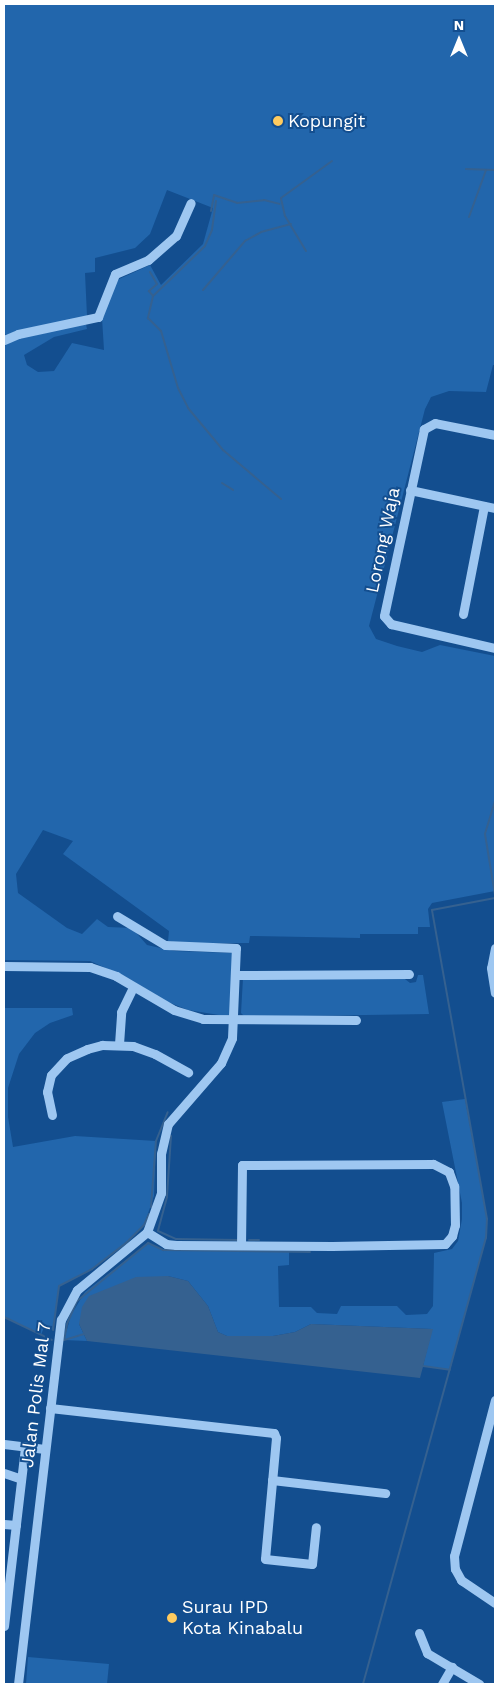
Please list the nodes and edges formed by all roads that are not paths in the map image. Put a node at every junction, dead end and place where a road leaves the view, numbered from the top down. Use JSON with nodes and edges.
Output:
{"nodes":[{"id":1,"x":191,"y":203,"type":"dead end"},
{"id":2,"x":4,"y":340,"type":"edge"},
{"id":3,"x":495,"y":436,"type":"edge"},
{"id":4,"x":410,"y":490,"type":"junction"},
{"id":5,"x":484,"y":506,"type":"junction"},
{"id":6,"x":495,"y":508,"type":"edge"},
{"id":7,"x":463,"y":614,"type":"dead end"},
{"id":8,"x":495,"y":648,"type":"edge"},
{"id":9,"x":117,"y":916,"type":"dead end"},
{"id":10,"x":495,"y":948,"type":"edge"},
{"id":11,"x":4,"y":966,"type":"edge"},
{"id":12,"x":409,"y":974,"type":"dead end"},
{"id":13,"x":236,"y":975,"type":"junction"},
{"id":14,"x":134,"y":987,"type":"junction"},
{"id":15,"x":495,"y":993,"type":"edge"},
{"id":16,"x":356,"y":1020,"type":"dead end"},
{"id":17,"x":234,"y":1022,"type":"junction"},
{"id":18,"x":119,"y":1044,"type":"junction"},
{"id":19,"x":188,"y":1072,"type":"dead end"},
{"id":20,"x":52,"y":1115,"type":"dead end"},
{"id":21,"x":147,"y":1232,"type":"junction"},
{"id":22,"x":241,"y":1246,"type":"junction"},
{"id":23,"x":495,"y":1400,"type":"edge"},
{"id":24,"x":50,"y":1408,"type":"junction"},
{"id":25,"x":4,"y":1444,"type":"edge"},
{"id":26,"x":25,"y":1447,"type":"junction"},
{"id":27,"x":45,"y":1449,"type":"junction"},
{"id":28,"x":4,"y":1472,"type":"edge"},
{"id":29,"x":21,"y":1479,"type":"junction"},
{"id":30,"x":272,"y":1480,"type":"junction"},
{"id":31,"x":385,"y":1494,"type":"dead end"},
{"id":32,"x":4,"y":1524,"type":"edge"},
{"id":33,"x":16,"y":1525,"type":"junction"},
{"id":34,"x":316,"y":1527,"type":"dead end"},
{"id":35,"x":7,"y":1564,"type":"edge"},
{"id":36,"x":495,"y":1603,"type":"edge"},
{"id":37,"x":4,"y":1625,"type":"edge"},
{"id":38,"x":419,"y":1633,"type":"dead end"},
{"id":39,"x":452,"y":1667,"type":"junction"},
{"id":40,"x":18,"y":1684,"type":"edge"},
{"id":41,"x":442,"y":1684,"type":"edge"},
{"id":42,"x":479,"y":1684,"type":"edge"}],
"edges":[{"from":1,"to":2,"type":"street"},
{"from":3,"to":4,"type":"street","name":"Lorong Waja"},
{"from":4,"to":5,"type":"street"},
{"from":4,"to":8,"type":"street","name":"Lorong Waja"},
{"from":5,"to":6,"type":"street"},
{"from":5,"to":7,"type":"street"},
{"from":9,"to":13,"type":"street"},
{"from":10,"to":15,"type":"street"},
{"from":11,"to":14,"type":"street"},
{"from":12,"to":13,"type":"street"},
{"from":13,"to":17,"type":"street"},
{"from":14,"to":17,"type":"street"},
{"from":14,"to":18,"type":"street"},
{"from":16,"to":17,"type":"street"},
{"from":17,"to":21,"type":"street"},
{"from":18,"to":19,"type":"street"},
{"from":18,"to":20,"type":"street"},
{"from":21,"to":22,"type":"street"},
{"from":21,"to":24,"type":"street","name":"Jalan Polis Mal 7"},
{"from":22,"to":22,"type":"street"},
{"from":23,"to":36,"type":"street"},
{"from":24,"to":27,"type":"street","name":"Jalan Polis Mal 7"},
{"from":24,"to":30,"type":"street"},
{"from":25,"to":26,"type":"street"},
{"from":26,"to":27,"type":"street"},
{"from":26,"to":29,"type":"street"},
{"from":27,"to":40,"type":"street","name":"Jalan Polis Mal 7"},
{"from":28,"to":29,"type":"street"},
{"from":29,"to":33,"type":"street"},
{"from":30,"to":31,"type":"street"},
{"from":30,"to":34,"type":"street"},
{"from":32,"to":33,"type":"street"},
{"from":33,"to":35,"type":"street"},
{"from":35,"to":37,"type":"street"},
{"from":38,"to":39,"type":"street"},
{"from":39,"to":41,"type":"street"},
{"from":39,"to":42,"type":"street"}]}
